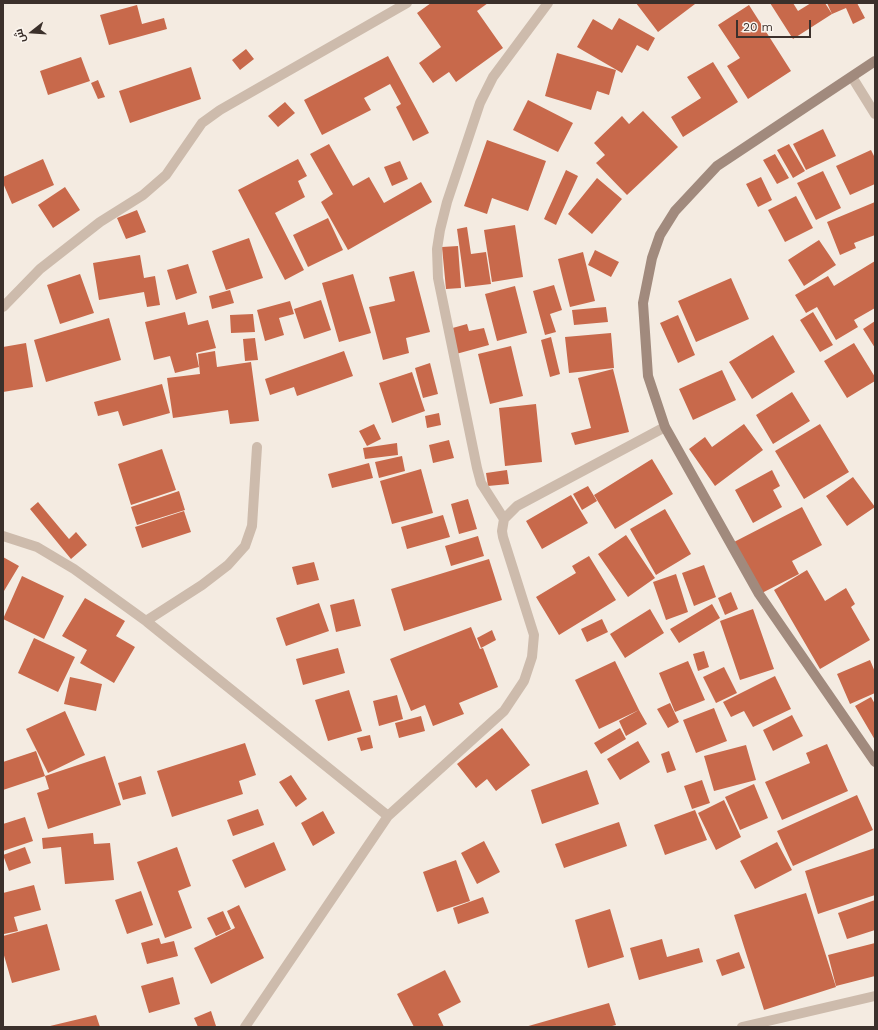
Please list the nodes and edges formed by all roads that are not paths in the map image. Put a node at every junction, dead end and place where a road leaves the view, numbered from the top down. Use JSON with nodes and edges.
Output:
{"nodes":[{"id":1,"x":408,"y":3,"type":"edge"},
{"id":2,"x":548,"y":3,"type":"edge"},
{"id":3,"x":875,"y":61,"type":"edge"},
{"id":4,"x":852,"y":77,"type":"junction"},
{"id":5,"x":875,"y":114,"type":"edge"},
{"id":6,"x":3,"y":307,"type":"edge"},
{"id":7,"x":665,"y":427,"type":"junction"},
{"id":8,"x":257,"y":447,"type":"dead end"},
{"id":9,"x":504,"y":519,"type":"junction"},
{"id":10,"x":3,"y":536,"type":"edge"},
{"id":11,"x":146,"y":621,"type":"junction"},
{"id":12,"x":875,"y":762,"type":"edge"},
{"id":13,"x":388,"y":816,"type":"junction"},
{"id":14,"x":875,"y":996,"type":"edge"},
{"id":15,"x":246,"y":1027,"type":"edge"},
{"id":16,"x":742,"y":1027,"type":"edge"}],
"edges":[{"from":1,"to":6,"type":"street"},
{"from":2,"to":9,"type":"street"},
{"from":3,"to":4,"type":"street"},
{"from":4,"to":5,"type":"street"},
{"from":4,"to":7,"type":"street"},
{"from":7,"to":9,"type":"street"},
{"from":7,"to":12,"type":"street"},
{"from":8,"to":11,"type":"street"},
{"from":9,"to":13,"type":"street"},
{"from":10,"to":11,"type":"street"},
{"from":11,"to":13,"type":"street"},
{"from":13,"to":15,"type":"street"},
{"from":14,"to":16,"type":"street"}]}
